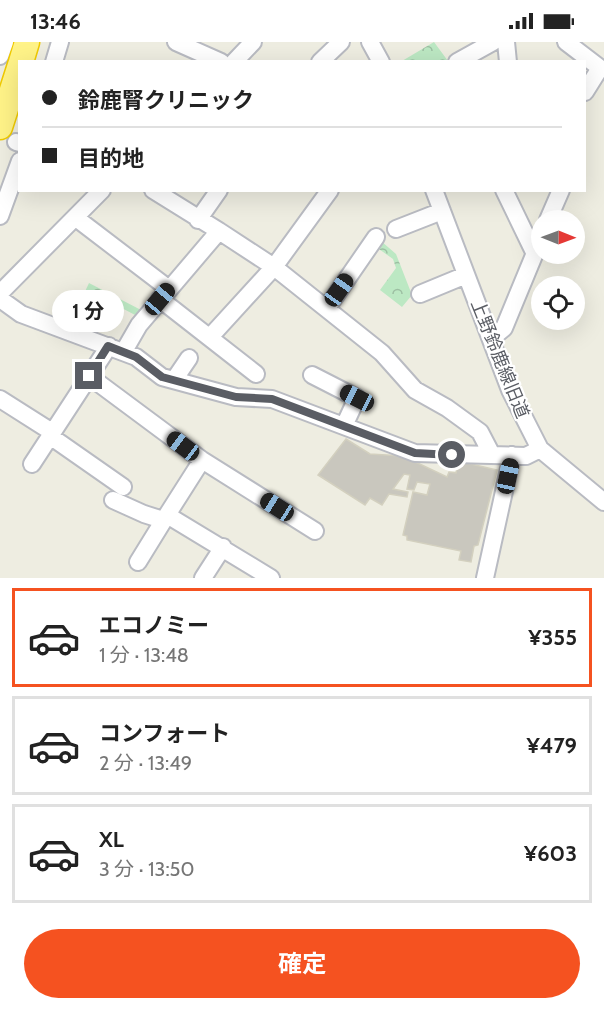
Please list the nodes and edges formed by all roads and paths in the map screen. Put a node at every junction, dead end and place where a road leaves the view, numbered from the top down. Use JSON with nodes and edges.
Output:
{"nodes":[{"id":1,"x":27,"y":42,"type":"edge"},
{"id":2,"x":60,"y":42,"type":"edge"},
{"id":3,"x":176,"y":42,"type":"edge"},
{"id":4,"x":254,"y":42,"type":"edge"},
{"id":5,"x":341,"y":42,"type":"edge"},
{"id":6,"x":370,"y":42,"type":"edge"},
{"id":7,"x":506,"y":42,"type":"edge"},
{"id":8,"x":566,"y":42,"type":"edge"},
{"id":9,"x":484,"y":44,"type":"edge"},
{"id":10,"x":8,"y":54,"type":"edge"},
{"id":11,"x":55,"y":60,"type":"edge"},
{"id":12,"x":216,"y":60,"type":"edge"},
{"id":13,"x":235,"y":60,"type":"edge"},
{"id":14,"x":322,"y":60,"type":"edge"},
{"id":15,"x":380,"y":60,"type":"edge"},
{"id":16,"x":460,"y":60,"type":"edge"},
{"id":17,"x":508,"y":60,"type":"edge"},
{"id":18,"x":586,"y":90,"type":"edge"},
{"id":19,"x":12,"y":138,"type":"edge"},
{"id":20,"x":18,"y":166,"type":"edge"},
{"id":21,"x":100,"y":192,"type":"edge"},
{"id":22,"x":156,"y":192,"type":"edge"},
{"id":23,"x":218,"y":192,"type":"edge"},
{"id":24,"x":435,"y":192,"type":"edge"},
{"id":25,"x":505,"y":192,"type":"edge"},
{"id":26,"x":560,"y":192,"type":"edge"},
{"id":27,"x":322,"y":193,"type":"edge"},
{"id":28,"x":552,"y":210,"type":"edge"},
{"id":29,"x":442,"y":211,"type":"junction"},
{"id":30,"x":0,"y":216,"type":"edge"},
{"id":31,"x":76,"y":218,"type":"junction"},
{"id":32,"x":198,"y":220,"type":"junction"},
{"id":33,"x":396,"y":229,"type":"dead end"},
{"id":34,"x":219,"y":231,"type":"junction"},
{"id":35,"x":376,"y":237,"type":"dead end"},
{"id":36,"x":531,"y":246,"type":"edge"},
{"id":37,"x":531,"y":260,"type":"edge"},
{"id":38,"x":274,"y":267,"type":"junction"},
{"id":39,"x":466,"y":274,"type":"junction"},
{"id":40,"x":0,"y":293,"type":"edge"},
{"id":41,"x":165,"y":294,"type":"junction"},
{"id":42,"x":420,"y":294,"type":"dead end"},
{"id":43,"x":0,"y":299,"type":"edge"},
{"id":44,"x":327,"y":308,"type":"junction"},
{"id":45,"x":210,"y":337,"type":"junction"},
{"id":46,"x":492,"y":339,"type":"junction"},
{"id":47,"x":116,"y":349,"type":"junction"},
{"id":48,"x":189,"y":358,"type":"dead end"},
{"id":49,"x":255,"y":374,"type":"dead end"},
{"id":50,"x":312,"y":375,"type":"dead end"},
{"id":51,"x":89,"y":376,"type":"junction"},
{"id":52,"x":174,"y":380,"type":"junction"},
{"id":53,"x":0,"y":399,"type":"edge"},
{"id":54,"x":344,"y":426,"type":"junction"},
{"id":55,"x":51,"y":434,"type":"junction"},
{"id":56,"x":540,"y":449,"type":"junction"},
{"id":57,"x":492,"y":455,"type":"junction"},
{"id":58,"x":512,"y":455,"type":"junction"},
{"id":59,"x":202,"y":460,"type":"junction"},
{"id":60,"x":32,"y":464,"type":"dead end"},
{"id":61,"x":604,"y":502,"type":"edge"},
{"id":62,"x":165,"y":517,"type":"junction"},
{"id":63,"x":315,"y":531,"type":"dead end"},
{"id":64,"x":223,"y":547,"type":"junction"},
{"id":65,"x":138,"y":562,"type":"dead end"},
{"id":66,"x":203,"y":578,"type":"edge"},
{"id":67,"x":271,"y":578,"type":"edge"},
{"id":68,"x":485,"y":578,"type":"edge"}],
"edges":[{"from":1,"to":10,"type":"highway"},
{"from":2,"to":11,"type":"street"},
{"from":3,"to":12,"type":"street"},
{"from":4,"to":13,"type":"street"},
{"from":5,"to":14,"type":"street"},
{"from":6,"to":15,"type":"street"},
{"from":7,"to":17,"type":"street"},
{"from":8,"to":18,"type":"street"},
{"from":9,"to":16,"type":"street"},
{"from":10,"to":19,"type":"highway"},
{"from":20,"to":30,"type":"street"},
{"from":21,"to":31,"type":"street"},
{"from":22,"to":32,"type":"street"},
{"from":23,"to":32,"type":"street"},
{"from":24,"to":29,"type":"street","name":"上野鈴鹿線旧道"},
{"from":25,"to":36,"type":"street"},
{"from":26,"to":28,"type":"street"},
{"from":27,"to":38,"type":"street"},
{"from":29,"to":33,"type":"street"},
{"from":29,"to":39,"type":"street","name":"上野鈴鹿線旧道"},
{"from":31,"to":40,"type":"street"},
{"from":31,"to":41,"type":"street"},
{"from":32,"to":34,"type":"street"},
{"from":34,"to":38,"type":"street"},
{"from":34,"to":41,"type":"street"},
{"from":35,"to":44,"type":"street"},
{"from":37,"to":46,"type":"street"},
{"from":38,"to":44,"type":"street"},
{"from":38,"to":45,"type":"street"},
{"from":39,"to":42,"type":"street"},
{"from":39,"to":46,"type":"street","name":"上野鈴鹿線旧道"},
{"from":41,"to":45,"type":"street"},
{"from":41,"to":47,"type":"street"},
{"from":43,"to":47,"type":"street"},
{"from":44,"to":57,"type":"street"},
{"from":45,"to":49,"type":"street"},
{"from":46,"to":56,"type":"street","name":"上野鈴鹿線旧道"},
{"from":47,"to":51,"type":"street"},
{"from":47,"to":52,"type":"street"},
{"from":48,"to":52,"type":"street"},
{"from":50,"to":54,"type":"street"},
{"from":51,"to":55,"type":"street"},
{"from":51,"to":59,"type":"street"},
{"from":52,"to":54,"type":"street"},
{"from":53,"to":55,"type":"street"},
{"from":54,"to":57,"type":"street"},
{"from":55,"to":60,"type":"street"},
{"from":55,"to":62,"type":"street"},
{"from":56,"to":58,"type":"street"},
{"from":56,"to":61,"type":"street","name":"上野鈴鹿線旧道"},
{"from":57,"to":58,"type":"street"},
{"from":58,"to":68,"type":"street"},
{"from":59,"to":62,"type":"street"},
{"from":59,"to":63,"type":"street"},
{"from":62,"to":64,"type":"street"},
{"from":62,"to":65,"type":"street"},
{"from":64,"to":66,"type":"street"},
{"from":64,"to":67,"type":"street"}]}
